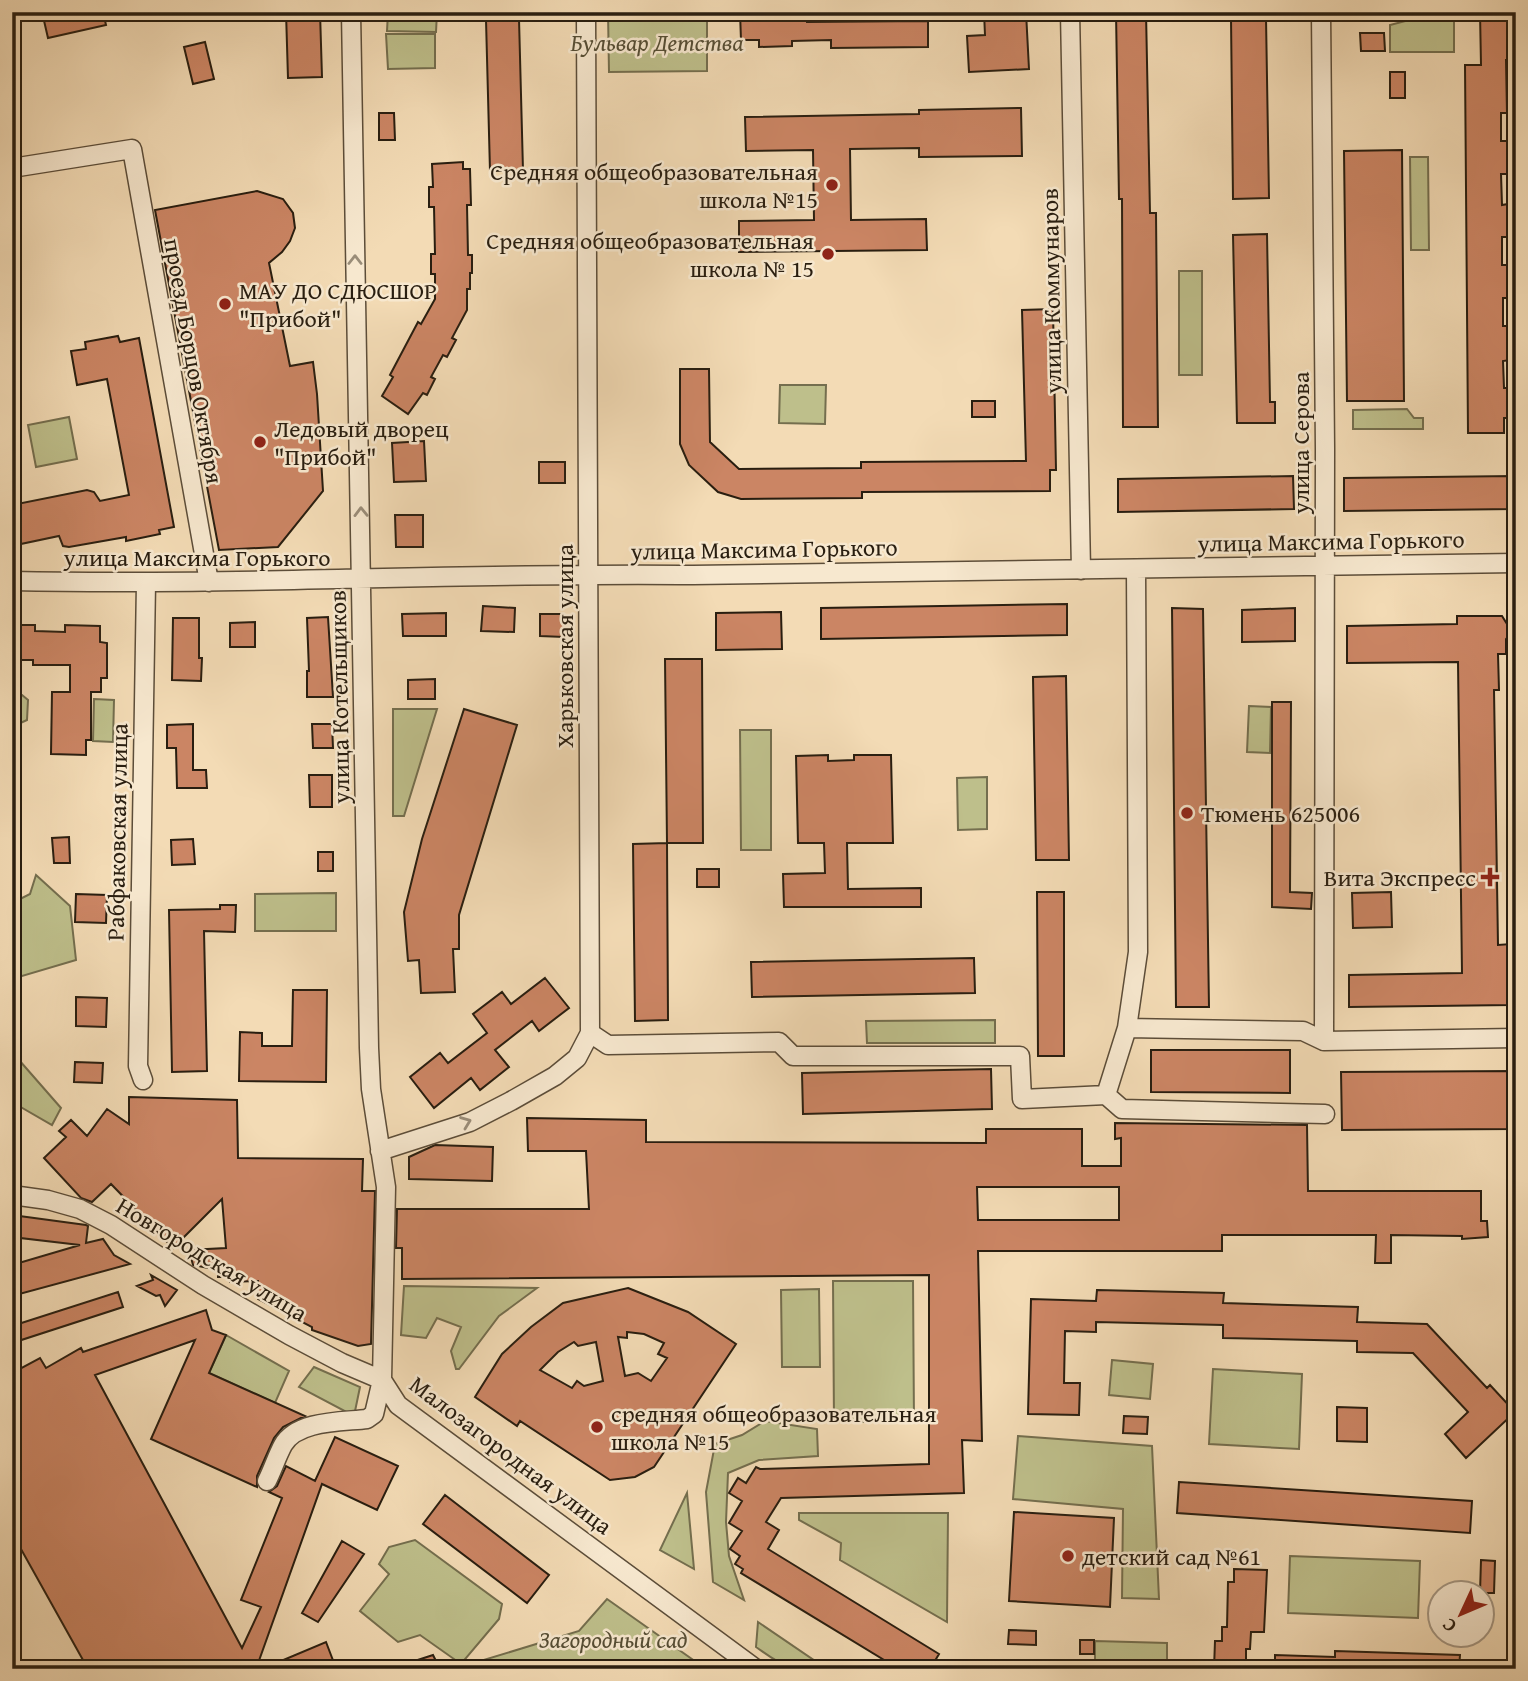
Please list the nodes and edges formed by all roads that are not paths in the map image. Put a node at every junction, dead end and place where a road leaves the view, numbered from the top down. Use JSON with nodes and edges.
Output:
{"nodes":[{"id":1,"x":351,"y":12,"type":"edge"},
{"id":2,"x":586,"y":12,"type":"edge"},
{"id":3,"x":1070,"y":12,"type":"edge"},
{"id":4,"x":1321,"y":12,"type":"edge"},
{"id":5,"x":12,"y":168,"type":"edge"},
{"id":6,"x":1516,"y":563,"type":"edge"},
{"id":7,"x":1324,"y":566,"type":"junction"},
{"id":8,"x":1081,"y":569,"type":"junction"},
{"id":9,"x":1136,"y":569,"type":"junction"},
{"id":10,"x":588,"y":574,"type":"junction"},
{"id":11,"x":362,"y":580,"type":"junction"},
{"id":12,"x":12,"y":581,"type":"edge"},
{"id":13,"x":209,"y":582,"type":"junction"},
{"id":14,"x":146,"y":583,"type":"junction"},
{"id":15,"x":1126,"y":1028,"type":"junction"},
{"id":16,"x":590,"y":1033,"type":"junction"},
{"id":17,"x":1516,"y":1038,"type":"edge"},
{"id":18,"x":1324,"y":1041,"type":"junction"},
{"id":19,"x":143,"y":1080,"type":"dead end"},
{"id":20,"x":1107,"y":1095,"type":"junction"},
{"id":21,"x":1325,"y":1114,"type":"dead end"},
{"id":22,"x":380,"y":1151,"type":"junction"},
{"id":23,"x":12,"y":1195,"type":"edge"},
{"id":24,"x":382,"y":1380,"type":"junction"},
{"id":25,"x":267,"y":1481,"type":"dead end"},
{"id":26,"x":756,"y":1669,"type":"edge"}],
"edges":[{"from":11,"to":1,"type":"street","name":"улица Котельщиков","one_way":true},
{"from":2,"to":10,"type":"street","name":"Харьковская улица"},
{"from":3,"to":8,"type":"street","name":"улица Коммунаров"},
{"from":4,"to":7,"type":"street","name":"улица Серова"},
{"from":5,"to":13,"type":"street","name":"проезд Борцов Октября"},
{"from":6,"to":7,"type":"street","name":"улица Максима Горького"},
{"from":7,"to":9,"type":"street","name":"улица Максима Горького"},
{"from":7,"to":18,"type":"street","name":"улица Серова"},
{"from":8,"to":9,"type":"street","name":"улица Максима Горького"},
{"from":8,"to":10,"type":"street","name":"улица Максима Горького"},
{"from":9,"to":15,"type":"street"},
{"from":10,"to":11,"type":"street","name":"улица Максима Горького"},
{"from":10,"to":16,"type":"street","name":"Харьковская улица"},
{"from":11,"to":13,"type":"street","name":"улица Максима Горького"},
{"from":11,"to":22,"type":"street","name":"улица Котельщиков"},
{"from":12,"to":14,"type":"street","name":"улица Максима Горького"},
{"from":13,"to":14,"type":"street","name":"улица Максима Горького"},
{"from":14,"to":19,"type":"street","name":"Рабфаковская улица"},
{"from":15,"to":18,"type":"street"},
{"from":15,"to":20,"type":"street"},
{"from":16,"to":20,"type":"street"},
{"from":22,"to":16,"type":"street","one_way":true},
{"from":17,"to":18,"type":"street"},
{"from":20,"to":21,"type":"street"},
{"from":22,"to":24,"type":"street","name":"улица Котельщиков"},
{"from":23,"to":24,"type":"street","name":"Новгородская улица"},
{"from":24,"to":25,"type":"street","name":"Малозагородная улица"},
{"from":24,"to":26,"type":"street","name":"Малозагородная улица"}]}
